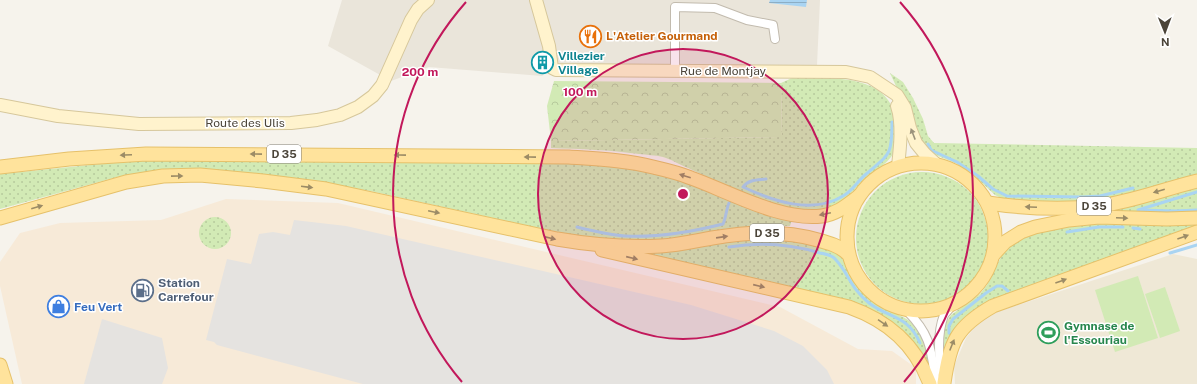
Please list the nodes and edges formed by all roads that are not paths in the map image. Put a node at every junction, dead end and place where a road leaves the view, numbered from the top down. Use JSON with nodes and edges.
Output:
{"nodes":[{"id":1,"x":428,"y":0,"type":"edge"},
{"id":2,"x":536,"y":0,"type":"edge"},
{"id":3,"x":775,"y":39,"type":"dead end"},
{"id":4,"x":675,"y":71,"type":"junction"},
{"id":5,"x":890,"y":91,"type":"junction"},
{"id":6,"x":0,"y":105,"type":"edge"},
{"id":7,"x":936,"y":164,"type":"junction"},
{"id":8,"x":898,"y":166,"type":"junction"},
{"id":9,"x":0,"y":167,"type":"edge"},
{"id":10,"x":1197,"y":180,"type":"edge"},
{"id":11,"x":859,"y":196,"type":"junction"},
{"id":12,"x":988,"y":203,"type":"junction"},
{"id":13,"x":0,"y":218,"type":"edge"},
{"id":14,"x":1197,"y":218,"type":"edge"},
{"id":15,"x":1197,"y":232,"type":"edge"},
{"id":16,"x":581,"y":243,"type":"junction"},
{"id":17,"x":848,"y":254,"type":"junction"},
{"id":18,"x":994,"y":254,"type":"junction"},
{"id":19,"x":952,"y":306,"type":"junction"},
{"id":20,"x":907,"y":311,"type":"junction"},
{"id":21,"x":0,"y":365,"type":"edge"},
{"id":22,"x":6,"y":384,"type":"edge"},
{"id":23,"x":930,"y":384,"type":"edge"},
{"id":24,"x":941,"y":384,"type":"edge"}],
"edges":[{"from":1,"to":6,"type":"street","name":"Route des Ulis"},
{"from":2,"to":4,"type":"street","name":"Rue de Montjay"},
{"from":3,"to":4,"type":"street"},
{"from":4,"to":5,"type":"street","name":"Rue de Montjay"},
{"from":7,"to":5,"type":"street","name":"Rue de Montjay","one_way":true},
{"from":5,"to":8,"type":"street"},
{"from":7,"to":8,"type":"main road"},
{"from":7,"to":12,"type":"main road"},
{"from":8,"to":11,"type":"main road"},
{"from":11,"to":9,"type":"main road","number":"D 35","one_way":true},
{"from":10,"to":12,"type":"main road","number":"D 35","one_way":true},
{"from":11,"to":17,"type":"main road"},
{"from":12,"to":18,"type":"main road"},
{"from":13,"to":16,"type":"main road","number":"D 35","one_way":true},
{"from":18,"to":14,"type":"main road","number":"D 35","one_way":true},
{"from":24,"to":15,"type":"main road","one_way":true},
{"from":16,"to":17,"type":"main road","number":"D 35","one_way":true},
{"from":16,"to":23,"type":"main road","one_way":true},
{"from":17,"to":20,"type":"main road"},
{"from":18,"to":19,"type":"main road"},
{"from":19,"to":20,"type":"main road"},
{"from":19,"to":24,"type":"street"},
{"from":20,"to":24,"type":"street"},
{"from":21,"to":22,"type":"main road"}]}
